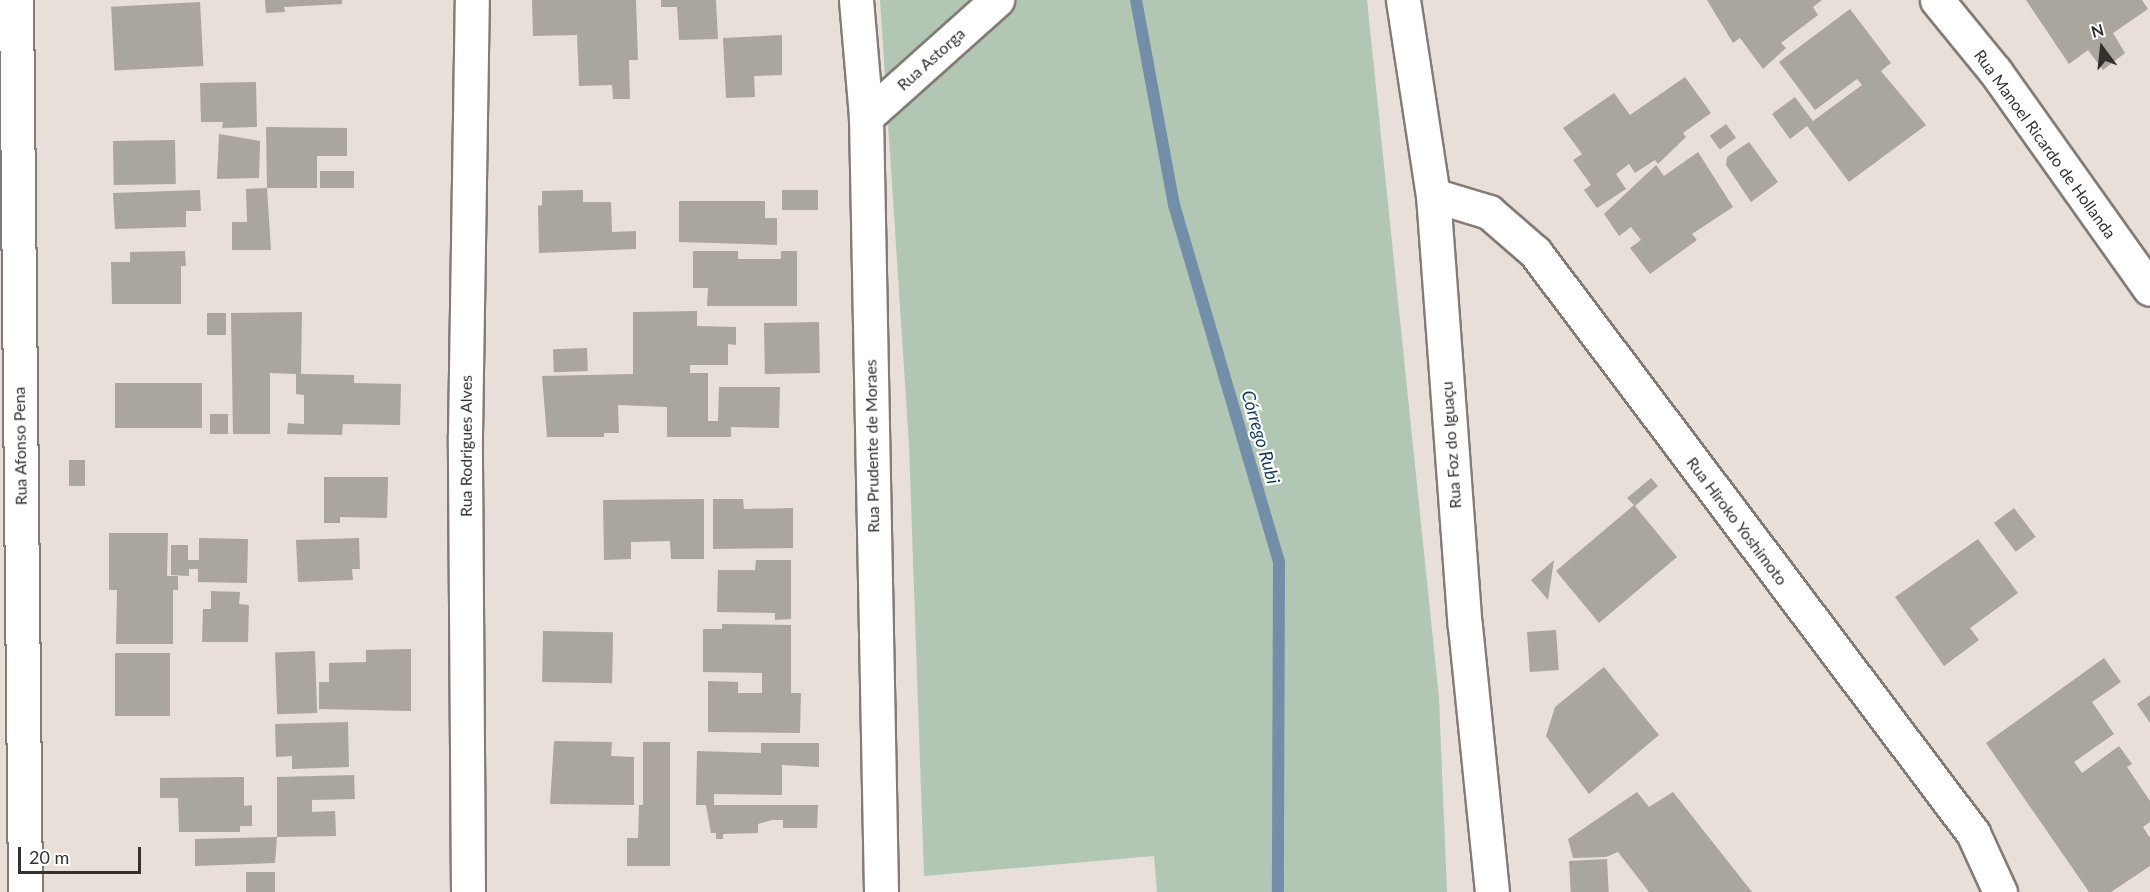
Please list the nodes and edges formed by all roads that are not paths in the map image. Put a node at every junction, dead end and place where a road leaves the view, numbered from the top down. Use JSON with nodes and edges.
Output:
{"nodes":[{"id":1,"x":16,"y":0,"type":"edge"},
{"id":2,"x":472,"y":0,"type":"edge"},
{"id":3,"x":856,"y":0,"type":"edge"},
{"id":4,"x":997,"y":0,"type":"edge"},
{"id":5,"x":1403,"y":0,"type":"edge"},
{"id":6,"x":1938,"y":0,"type":"edge"},
{"id":7,"x":866,"y":117,"type":"junction"},
{"id":8,"x":1433,"y":195,"type":"junction"},
{"id":9,"x":2150,"y":290,"type":"edge"},
{"id":10,"x":25,"y":892,"type":"edge"},
{"id":11,"x":468,"y":892,"type":"edge"},
{"id":12,"x":881,"y":892,"type":"edge"},
{"id":13,"x":1492,"y":892,"type":"edge"},
{"id":14,"x":2000,"y":892,"type":"edge"}],
"edges":[{"from":1,"to":10,"type":"street","name":"Rua Afonso Pena"},
{"from":2,"to":11,"type":"street","name":"Rua Rodrigues Alves"},
{"from":3,"to":7,"type":"street","name":"Rua Prudente de Moraes"},
{"from":4,"to":7,"type":"street","name":"Rua Astorga"},
{"from":5,"to":8,"type":"street","name":"Rua Foz do Iguaçu"},
{"from":6,"to":9,"type":"street","name":"Rua Manoel Ricardo de Hollanda"},
{"from":7,"to":12,"type":"street","name":"Rua Prudente de Moraes"},
{"from":8,"to":13,"type":"street","name":"Rua Foz do Iguaçu"},
{"from":8,"to":14,"type":"street","name":"Rua Hiroko Yoshimoto"}]}
